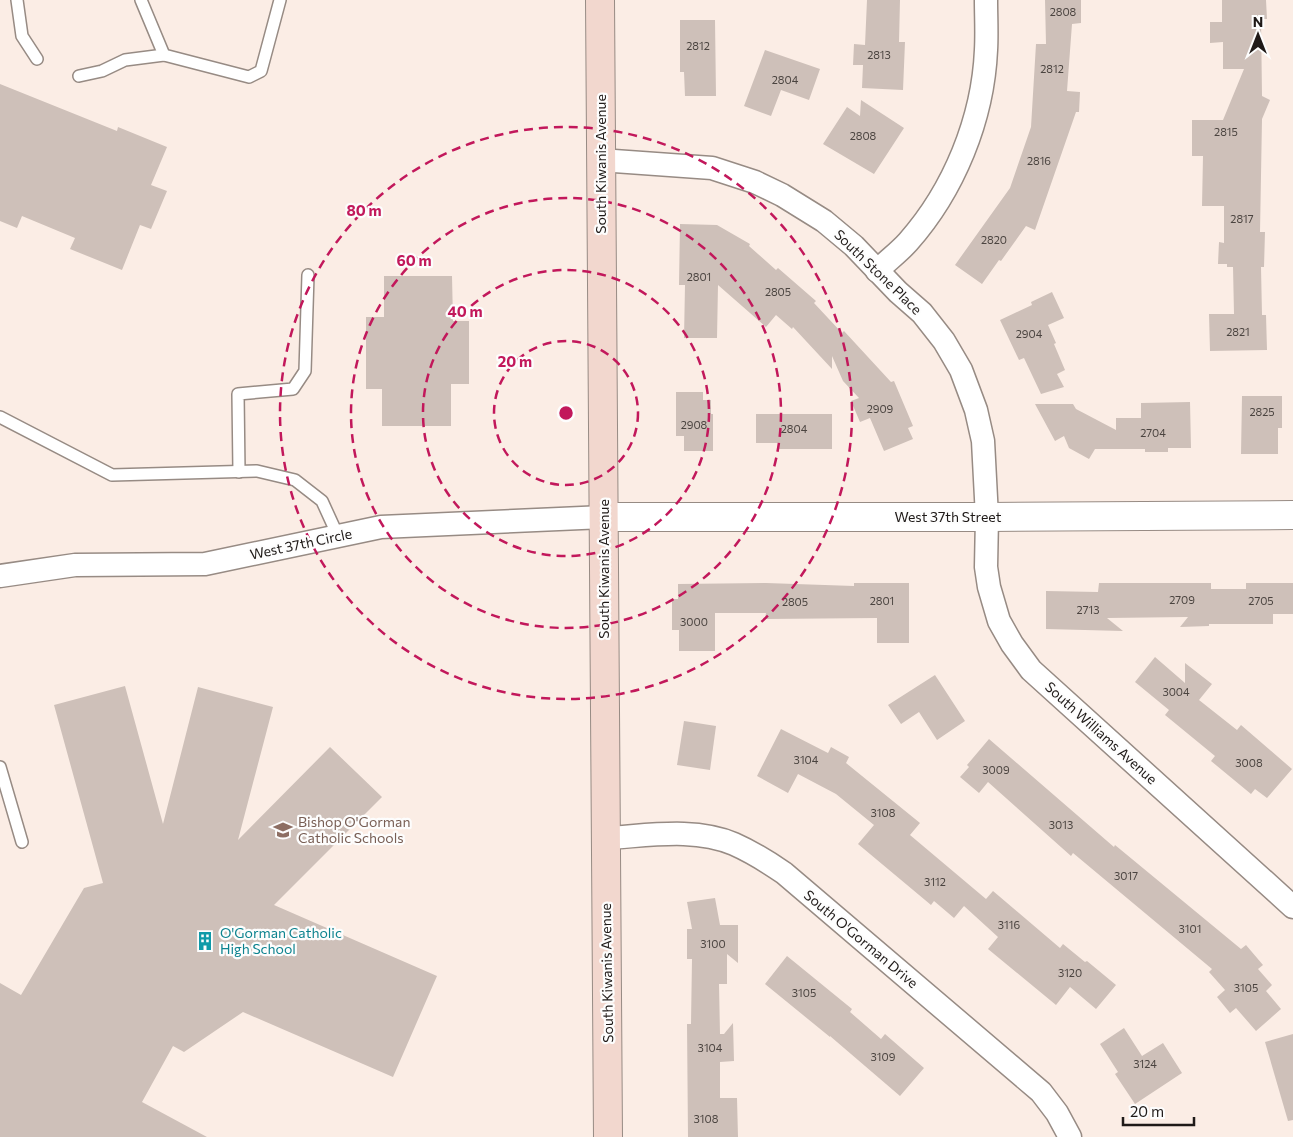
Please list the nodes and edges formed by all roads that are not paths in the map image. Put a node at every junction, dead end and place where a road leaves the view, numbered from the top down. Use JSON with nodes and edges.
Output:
{"nodes":[{"id":1,"x":17,"y":0,"type":"edge"},
{"id":2,"x":141,"y":0,"type":"edge"},
{"id":3,"x":280,"y":0,"type":"edge"},
{"id":4,"x":600,"y":0,"type":"edge"},
{"id":5,"x":986,"y":0,"type":"edge"},
{"id":6,"x":164,"y":55,"type":"junction"},
{"id":7,"x":37,"y":59,"type":"dead end"},
{"id":8,"x":79,"y":76,"type":"dead end"},
{"id":9,"x":600,"y":160,"type":"junction"},
{"id":10,"x":877,"y":270,"type":"junction"},
{"id":11,"x":308,"y":275,"type":"dead end"},
{"id":12,"x":0,"y":417,"type":"edge"},
{"id":13,"x":239,"y":472,"type":"junction"},
{"id":14,"x":1293,"y":515,"type":"edge"},
{"id":15,"x":604,"y":516,"type":"junction"},
{"id":16,"x":987,"y":517,"type":"junction"},
{"id":17,"x":338,"y":536,"type":"junction"},
{"id":18,"x":0,"y":576,"type":"edge"},
{"id":19,"x":0,"y":767,"type":"edge"},
{"id":20,"x":605,"y":838,"type":"junction"},
{"id":21,"x":22,"y":842,"type":"dead end"},
{"id":22,"x":1293,"y":907,"type":"edge"},
{"id":23,"x":608,"y":1137,"type":"edge"},
{"id":24,"x":1070,"y":1137,"type":"edge"}],
"edges":[{"from":1,"to":7,"type":"lane"},
{"from":2,"to":6,"type":"lane"},
{"from":3,"to":6,"type":"lane"},
{"from":4,"to":9,"type":"main road","name":"South Kiwanis Avenue"},
{"from":5,"to":10,"type":"street"},
{"from":6,"to":8,"type":"lane"},
{"from":9,"to":10,"type":"street","name":"South Stone Place"},
{"from":9,"to":15,"type":"main road","name":"South Kiwanis Avenue"},
{"from":10,"to":16,"type":"street","name":"South Stone Place"},
{"from":11,"to":13,"type":"lane"},
{"from":12,"to":13,"type":"lane"},
{"from":13,"to":17,"type":"lane"},
{"from":14,"to":16,"type":"street","name":"West 37th Street"},
{"from":15,"to":16,"type":"street","name":"West 37th Street"},
{"from":15,"to":17,"type":"street","name":"West 37th Circle"},
{"from":15,"to":20,"type":"main road","name":"South Kiwanis Avenue"},
{"from":16,"to":22,"type":"street","name":"South Williams Avenue"},
{"from":17,"to":18,"type":"street","name":"West 37th Circle"},
{"from":19,"to":21,"type":"lane"},
{"from":20,"to":23,"type":"main road","name":"South Kiwanis Avenue"},
{"from":20,"to":24,"type":"street","name":"South O'Gorman Drive"}]}
